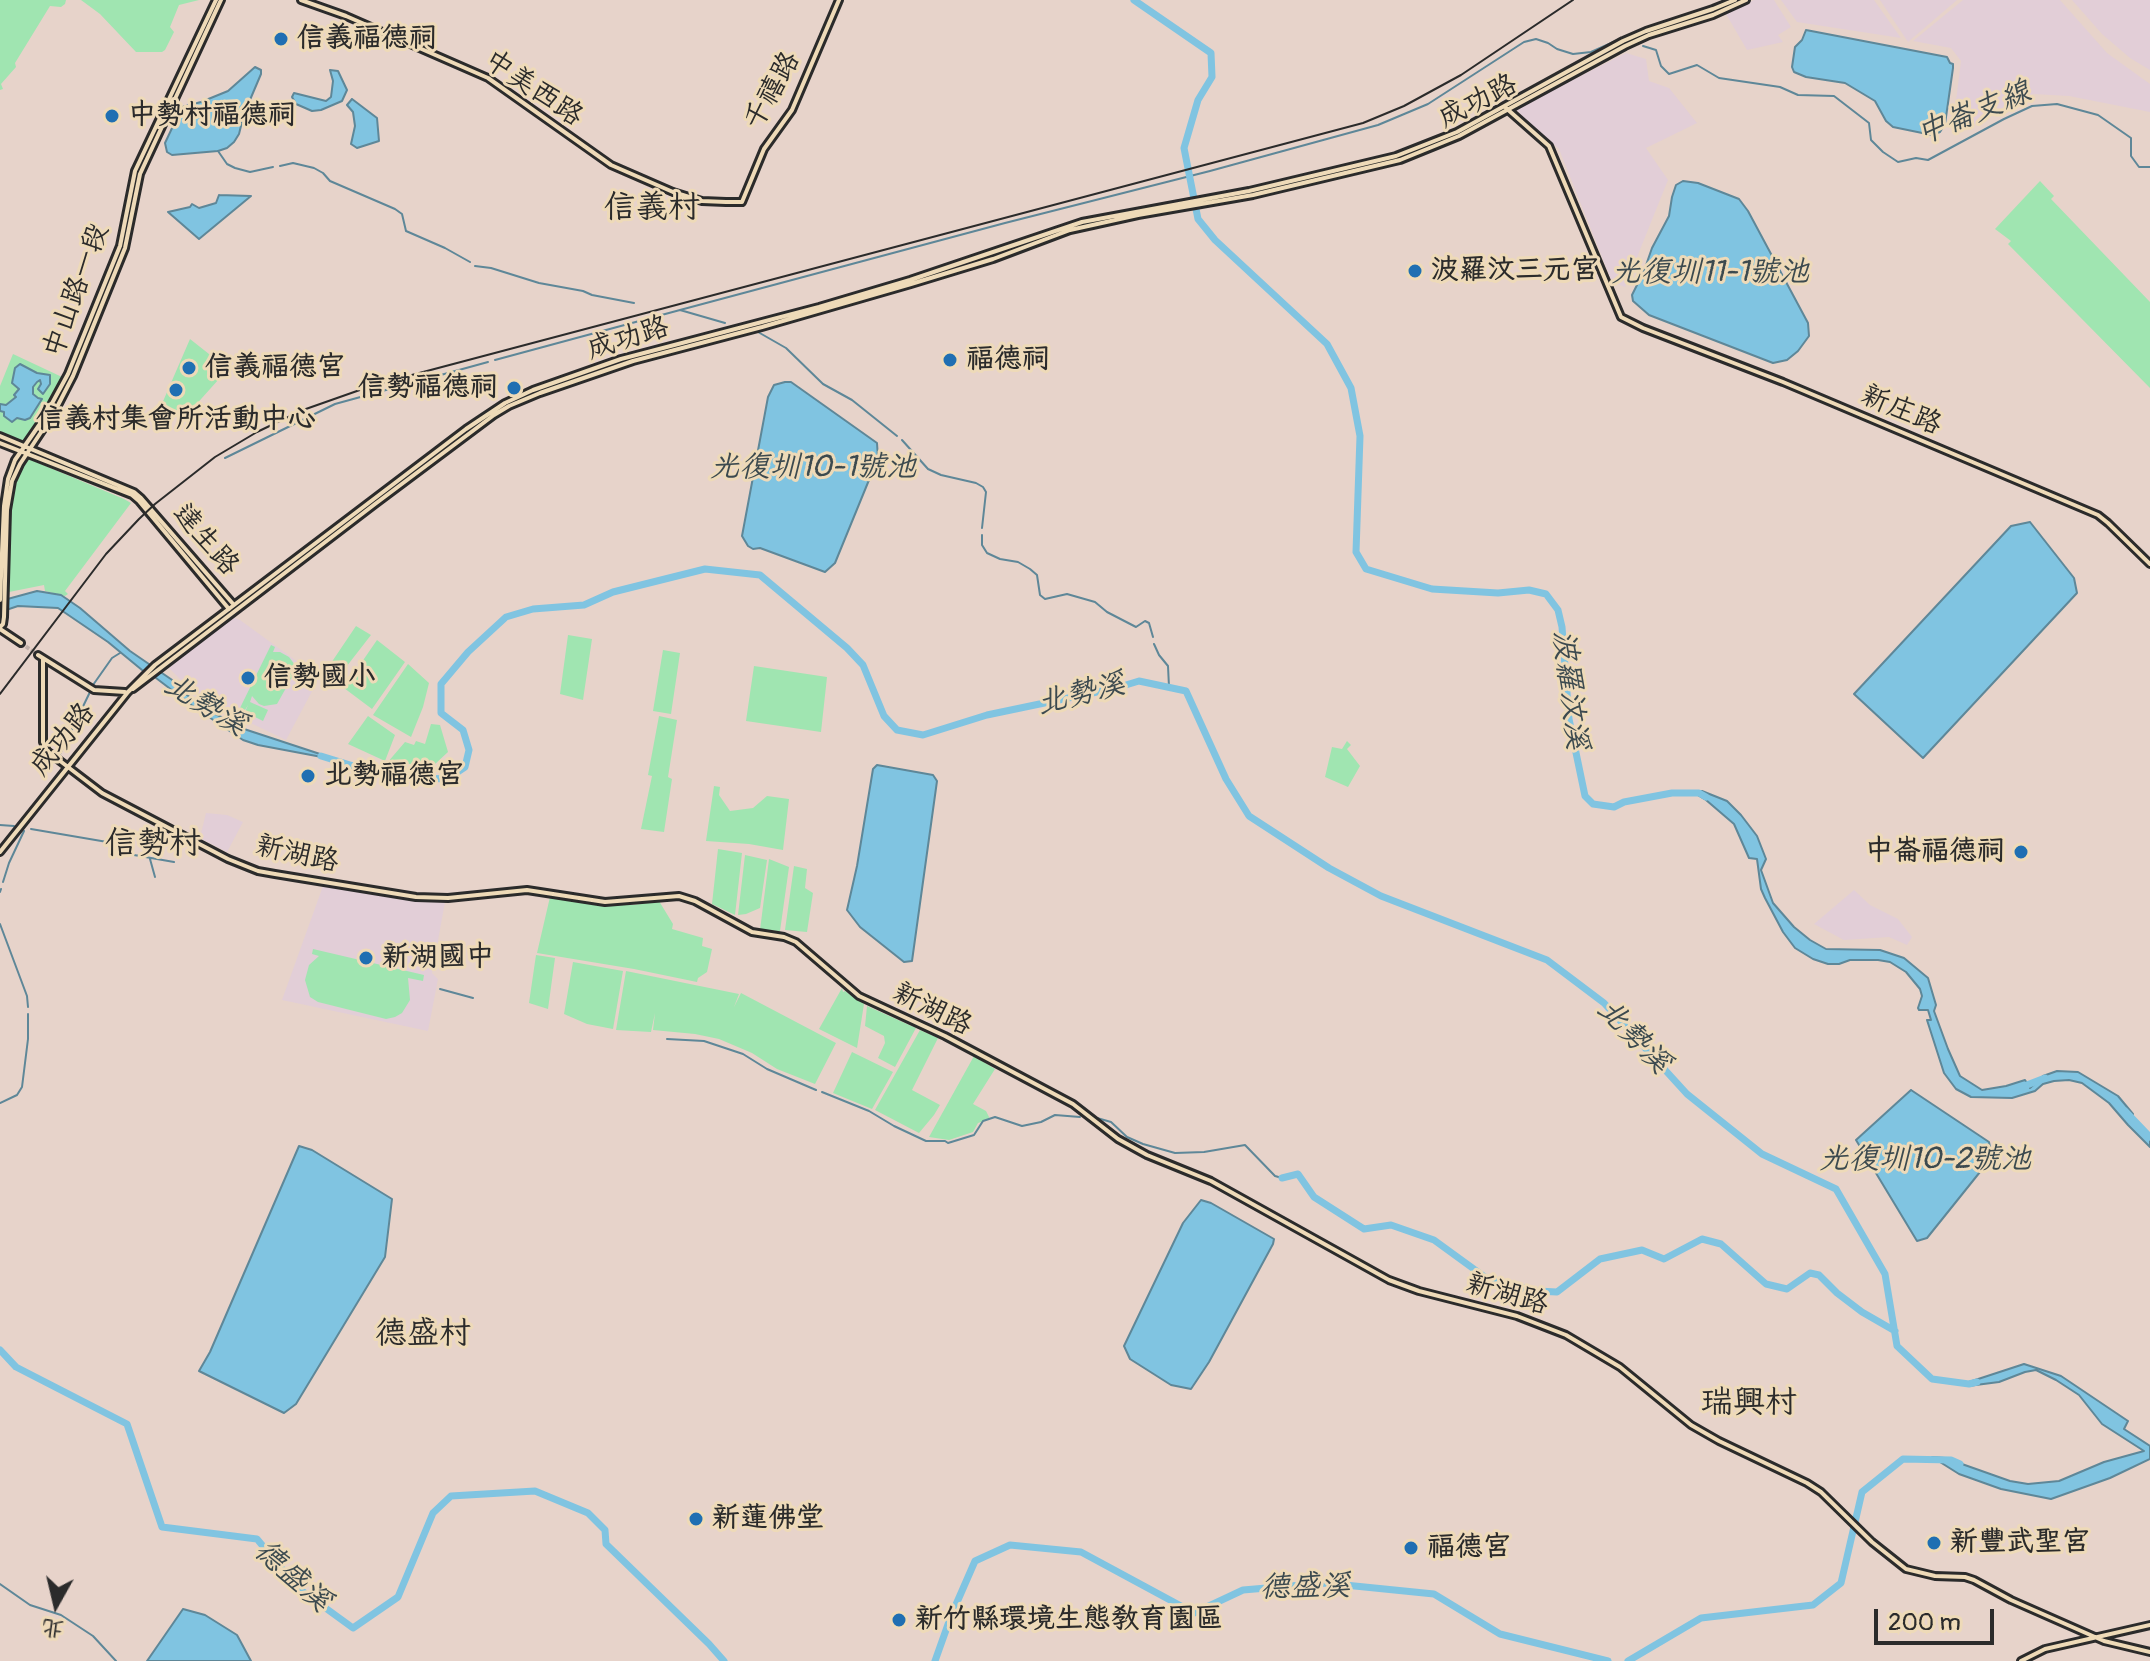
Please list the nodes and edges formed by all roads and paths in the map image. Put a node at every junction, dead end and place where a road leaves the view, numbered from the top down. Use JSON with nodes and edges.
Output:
{"nodes":[{"id":1,"x":218,"y":0,"type":"edge"},
{"id":2,"x":301,"y":0,"type":"edge"},
{"id":3,"x":839,"y":0,"type":"edge"},
{"id":4,"x":1735,"y":0,"type":"edge"},
{"id":5,"x":1746,"y":0,"type":"edge"},
{"id":6,"x":1506,"y":108,"type":"junction"},
{"id":7,"x":742,"y":202,"type":"joint"},
{"id":8,"x":1187,"y":204,"type":"junction"},
{"id":9,"x":0,"y":436,"type":"edge"},
{"id":10,"x":0,"y":443,"type":"edge"},
{"id":11,"x":26,"y":451,"type":"junction"},
{"id":12,"x":2150,"y":564,"type":"edge"},
{"id":13,"x":2,"y":599,"type":"edge"},
{"id":14,"x":234,"y":604,"type":"junction"},
{"id":15,"x":228,"y":609,"type":"junction"},
{"id":16,"x":235,"y":611,"type":"junction"},
{"id":17,"x":0,"y":628,"type":"edge"},
{"id":18,"x":21,"y":643,"type":"tunnel mouth"},
{"id":19,"x":38,"y":655,"type":"tunnel mouth"},
{"id":20,"x":43,"y":659,"type":"junction"},
{"id":21,"x":157,"y":667,"type":"junction"},
{"id":22,"x":128,"y":692,"type":"junction"},
{"id":23,"x":67,"y":768,"type":"junction"},
{"id":24,"x":0,"y":852,"type":"edge"},
{"id":25,"x":2150,"y":1625,"type":"edge"},
{"id":26,"x":2100,"y":1638,"type":"junction"},
{"id":27,"x":2150,"y":1652,"type":"edge"},
{"id":28,"x":2021,"y":1661,"type":"edge"}],
"edges":[{"from":1,"to":11,"type":"street","name":"中山路一段"},
{"from":2,"to":7,"type":"street","name":"中美西路"},
{"from":3,"to":7,"type":"street","name":"千禧路"},
{"from":4,"to":6,"type":"street","name":"成功路"},
{"from":5,"to":6,"type":"street","name":"成功路"},
{"from":6,"to":8,"type":"street","name":"成功路"},
{"from":6,"to":12,"type":"street","name":"新庄路"},
{"from":8,"to":14,"type":"street","name":"成功路"},
{"from":8,"to":16,"type":"street","name":"成功路"},
{"from":9,"to":11,"type":"street","name":"達生路"},
{"from":10,"to":11,"type":"street","name":"達生路"},
{"from":11,"to":13,"type":"street","name":"中山路一段"},
{"from":11,"to":14,"type":"street","name":"達生路"},
{"from":11,"to":15,"type":"street","name":"達生路"},
{"from":13,"to":17,"type":"street","name":"中山路一段"},
{"from":14,"to":15,"type":"street","name":"成功路"},
{"from":14,"to":16,"type":"street","name":"達生路"},
{"from":15,"to":16,"type":"street","name":"達生路"},
{"from":15,"to":21,"type":"street","name":"成功路"},
{"from":16,"to":21,"type":"street","name":"成功路"},
{"from":17,"to":18,"type":"street"},
{"from":19,"to":20,"type":"street"},
{"from":20,"to":22,"type":"street"},
{"from":20,"to":23,"type":"street","name":"新湖路"},
{"from":21,"to":22,"type":"street","name":"成功路"},
{"from":22,"to":23,"type":"street","name":"成功路"},
{"from":23,"to":24,"type":"street","name":"成功路"},
{"from":23,"to":26,"type":"street","name":"新湖路"},
{"from":25,"to":26,"type":"street"},
{"from":26,"to":27,"type":"street"},
{"from":26,"to":28,"type":"street"}]}
